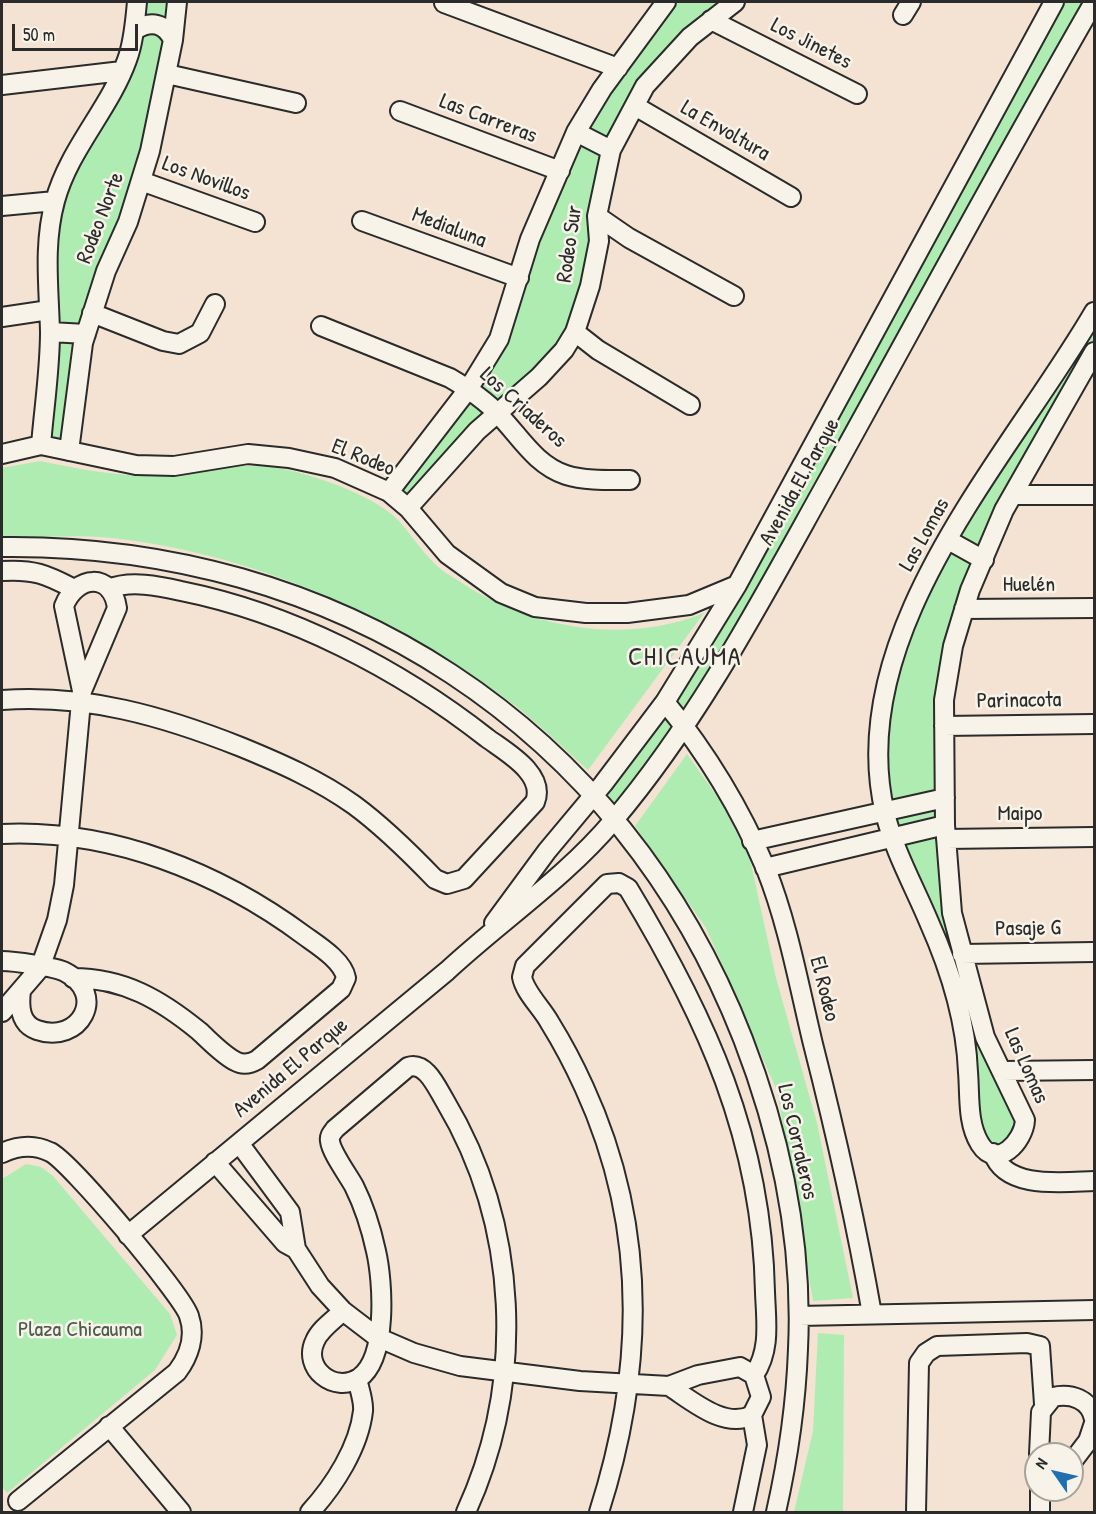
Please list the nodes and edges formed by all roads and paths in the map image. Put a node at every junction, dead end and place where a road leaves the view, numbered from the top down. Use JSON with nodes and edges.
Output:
{"nodes":[{"id":1,"x":136,"y":2,"type":"edge"},
{"id":2,"x":177,"y":2,"type":"edge"},
{"id":3,"x":666,"y":2,"type":"edge"},
{"id":4,"x":735,"y":2,"type":"edge"},
{"id":5,"x":1094,"y":2,"type":"edge"},
{"id":6,"x":444,"y":3,"type":"dead end"},
{"id":7,"x":1050,"y":5,"type":"edge"},
{"id":8,"x":1089,"y":16,"type":"edge"},
{"id":9,"x":711,"y":20,"type":"junction"},
{"id":10,"x":135,"y":30,"type":"junction"},
{"id":11,"x":173,"y":40,"type":"junction"},
{"id":12,"x":618,"y":68,"type":"junction"},
{"id":13,"x":122,"y":71,"type":"junction"},
{"id":14,"x":167,"y":74,"type":"junction"},
{"id":15,"x":2,"y":85,"type":"edge"},
{"id":16,"x":857,"y":94,"type":"dead end"},
{"id":17,"x":296,"y":104,"type":"dead end"},
{"id":18,"x":635,"y":106,"type":"junction"},
{"id":19,"x":399,"y":111,"type":"dead end"},
{"id":20,"x":576,"y":132,"type":"junction"},
{"id":21,"x":611,"y":150,"type":"junction"},
{"id":22,"x":560,"y":171,"type":"junction"},
{"id":23,"x":141,"y":181,"type":"junction"},
{"id":24,"x":791,"y":196,"type":"dead end"},
{"id":25,"x":55,"y":201,"type":"junction"},
{"id":26,"x":2,"y":206,"type":"edge"},
{"id":27,"x":597,"y":216,"type":"junction"},
{"id":28,"x":362,"y":221,"type":"dead end"},
{"id":29,"x":255,"y":222,"type":"dead end"},
{"id":30,"x":519,"y":278,"type":"junction"},
{"id":31,"x":734,"y":296,"type":"dead end"},
{"id":32,"x":215,"y":304,"type":"dead end"},
{"id":33,"x":48,"y":310,"type":"junction"},
{"id":34,"x":92,"y":312,"type":"junction"},
{"id":35,"x":1095,"y":312,"type":"edge"},
{"id":36,"x":2,"y":317,"type":"edge"},
{"id":37,"x":321,"y":326,"type":"dead end"},
{"id":38,"x":50,"y":332,"type":"junction"},
{"id":39,"x":575,"y":332,"type":"junction"},
{"id":40,"x":86,"y":334,"type":"junction"},
{"id":41,"x":1095,"y":352,"type":"edge"},
{"id":42,"x":1063,"y":366,"type":"junction"},
{"id":43,"x":1088,"y":374,"type":"edge"},
{"id":44,"x":469,"y":388,"type":"junction"},
{"id":45,"x":690,"y":405,"type":"dead end"},
{"id":46,"x":498,"y":414,"type":"junction"},
{"id":47,"x":41,"y":445,"type":"junction"},
{"id":48,"x":69,"y":451,"type":"junction"},
{"id":49,"x":2,"y":454,"type":"edge"},
{"id":50,"x":630,"y":480,"type":"dead end"},
{"id":51,"x":389,"y":492,"type":"junction"},
{"id":52,"x":1013,"y":495,"type":"junction"},
{"id":53,"x":1095,"y":495,"type":"edge"},
{"id":54,"x":408,"y":508,"type":"junction"},
{"id":55,"x":948,"y":540,"type":"junction"},
{"id":56,"x":2,"y":548,"type":"edge"},
{"id":57,"x":984,"y":560,"type":"junction"},
{"id":58,"x":2,"y":571,"type":"edge"},
{"id":59,"x":737,"y":585,"type":"junction"},
{"id":60,"x":74,"y":589,"type":"junction"},
{"id":61,"x":109,"y":589,"type":"junction"},
{"id":62,"x":964,"y":609,"type":"junction"},
{"id":63,"x":1095,"y":609,"type":"edge"},
{"id":64,"x":81,"y":696,"type":"junction"},
{"id":65,"x":2,"y":700,"type":"edge"},
{"id":66,"x":665,"y":702,"type":"junction"},
{"id":67,"x":1095,"y":724,"type":"edge"},
{"id":68,"x":944,"y":726,"type":"junction"},
{"id":69,"x":685,"y":727,"type":"junction"},
{"id":70,"x":592,"y":795,"type":"junction"},
{"id":71,"x":945,"y":798,"type":"junction"},
{"id":72,"x":884,"y":811,"type":"junction"},
{"id":73,"x":615,"y":819,"type":"junction"},
{"id":74,"x":946,"y":832,"type":"junction"},
{"id":75,"x":2,"y":834,"type":"edge"},
{"id":76,"x":68,"y":837,"type":"junction"},
{"id":77,"x":1095,"y":837,"type":"edge"},
{"id":78,"x":892,"y":838,"type":"junction"},
{"id":79,"x":752,"y":841,"type":"junction"},
{"id":80,"x":765,"y":868,"type":"junction"},
{"id":81,"x":484,"y":937,"type":"junction"},
{"id":82,"x":1095,"y":952,"type":"edge"},
{"id":83,"x":962,"y":954,"type":"junction"},
{"id":84,"x":2,"y":961,"type":"edge"},
{"id":85,"x":40,"y":968,"type":"junction"},
{"id":86,"x":73,"y":978,"type":"junction"},
{"id":87,"x":21,"y":991,"type":"junction"},
{"id":88,"x":966,"y":1001,"type":"junction"},
{"id":89,"x":2,"y":1012,"type":"edge"},
{"id":90,"x":1095,"y":1070,"type":"edge"},
{"id":91,"x":1003,"y":1071,"type":"junction"},
{"id":92,"x":239,"y":1143,"type":"junction"},
{"id":93,"x":2,"y":1153,"type":"edge"},
{"id":94,"x":993,"y":1153,"type":"junction"},
{"id":95,"x":215,"y":1162,"type":"junction"},
{"id":96,"x":1095,"y":1181,"type":"edge"},
{"id":97,"x":128,"y":1235,"type":"junction"},
{"id":98,"x":296,"y":1250,"type":"junction"},
{"id":99,"x":1095,"y":1310,"type":"edge"},
{"id":100,"x":343,"y":1311,"type":"junction"},
{"id":101,"x":872,"y":1314,"type":"junction"},
{"id":102,"x":799,"y":1316,"type":"junction"},
{"id":103,"x":377,"y":1337,"type":"junction"},
{"id":104,"x":504,"y":1371,"type":"junction"},
{"id":105,"x":754,"y":1375,"type":"junction"},
{"id":106,"x":357,"y":1379,"type":"junction"},
{"id":107,"x":630,"y":1384,"type":"junction"},
{"id":108,"x":669,"y":1386,"type":"junction"},
{"id":109,"x":1087,"y":1395,"type":"edge"},
{"id":110,"x":1044,"y":1404,"type":"junction"},
{"id":111,"x":752,"y":1415,"type":"junction"},
{"id":112,"x":1095,"y":1421,"type":"edge"},
{"id":113,"x":109,"y":1426,"type":"junction"},
{"id":114,"x":1039,"y":1442,"type":"edge"},
{"id":115,"x":1084,"y":1446,"type":"edge"},
{"id":116,"x":18,"y":1501,"type":"dead end"},
{"id":117,"x":181,"y":1512,"type":"edge"},
{"id":118,"x":310,"y":1512,"type":"edge"},
{"id":119,"x":466,"y":1512,"type":"edge"},
{"id":120,"x":599,"y":1512,"type":"edge"},
{"id":121,"x":743,"y":1512,"type":"edge"},
{"id":122,"x":776,"y":1512,"type":"edge"},
{"id":123,"x":916,"y":1512,"type":"edge"}],
"edges":[{"from":1,"to":10,"type":"street","name":"Rodeo Norte"},
{"from":2,"to":11,"type":"street","name":"Rodeo Norte"},
{"from":3,"to":12,"type":"street","name":"Rodeo Sur"},
{"from":4,"to":9,"type":"street","name":"Rodeo Sur"},
{"from":5,"to":8,"type":"street","name":"Avenida El Parque"},
{"from":6,"to":12,"type":"street"},
{"from":7,"to":59,"type":"street","name":"Avenida El Parque"},
{"from":8,"to":69,"type":"street","name":"Avenida El Parque"},
{"from":9,"to":16,"type":"street","name":"Los Jinetes"},
{"from":9,"to":18,"type":"street","name":"Rodeo Sur"},
{"from":10,"to":11,"type":"street"},
{"from":10,"to":13,"type":"street","name":"Rodeo Norte"},
{"from":11,"to":14,"type":"street","name":"Rodeo Norte"},
{"from":12,"to":20,"type":"street","name":"Rodeo Sur"},
{"from":13,"to":15,"type":"street"},
{"from":13,"to":25,"type":"street","name":"Rodeo Norte"},
{"from":14,"to":17,"type":"street"},
{"from":14,"to":23,"type":"street","name":"Rodeo Norte"},
{"from":18,"to":21,"type":"street","name":"Rodeo Sur"},
{"from":18,"to":24,"type":"street","name":"La Envoltura"},
{"from":19,"to":22,"type":"street","name":"Las Carreras"},
{"from":20,"to":21,"type":"street"},
{"from":20,"to":22,"type":"street","name":"Rodeo Sur"},
{"from":21,"to":27,"type":"street","name":"Rodeo Sur"},
{"from":22,"to":30,"type":"street","name":"Rodeo Sur"},
{"from":23,"to":29,"type":"street","name":"Los Novillos"},
{"from":23,"to":34,"type":"street","name":"Rodeo Norte"},
{"from":25,"to":26,"type":"street"},
{"from":25,"to":33,"type":"street","name":"Rodeo Norte"},
{"from":27,"to":31,"type":"street"},
{"from":27,"to":39,"type":"street","name":"Rodeo Sur"},
{"from":28,"to":30,"type":"street","name":"Medialuna"},
{"from":30,"to":44,"type":"street","name":"Rodeo Sur"},
{"from":32,"to":34,"type":"street"},
{"from":33,"to":36,"type":"street"},
{"from":33,"to":38,"type":"street","name":"Rodeo Norte"},
{"from":34,"to":40,"type":"street","name":"Rodeo Norte"},
{"from":35,"to":42,"type":"street","name":"Las Lomas"},
{"from":37,"to":44,"type":"street","name":"Los Criaderos"},
{"from":38,"to":40,"type":"street"},
{"from":38,"to":47,"type":"street","name":"Rodeo Norte"},
{"from":39,"to":45,"type":"street"},
{"from":39,"to":46,"type":"street","name":"Rodeo Sur"},
{"from":40,"to":48,"type":"street","name":"Rodeo Norte"},
{"from":41,"to":43,"type":"street","name":"Las Lomas"},
{"from":42,"to":43,"type":"street"},
{"from":42,"to":55,"type":"street","name":"Las Lomas"},
{"from":43,"to":52,"type":"street","name":"Las Lomas"},
{"from":44,"to":46,"type":"street","name":"Los Criaderos"},
{"from":44,"to":51,"type":"street","name":"Rodeo Sur"},
{"from":46,"to":50,"type":"street","name":"Los Criaderos"},
{"from":46,"to":54,"type":"street","name":"Rodeo Sur"},
{"from":47,"to":48,"type":"street","name":"El Rodeo"},
{"from":47,"to":49,"type":"street","name":"El Rodeo"},
{"from":48,"to":51,"type":"street","name":"El Rodeo"},
{"from":51,"to":54,"type":"street","name":"El Rodeo"},
{"from":52,"to":53,"type":"street"},
{"from":52,"to":57,"type":"street","name":"Las Lomas"},
{"from":54,"to":59,"type":"street","name":"El Rodeo"},
{"from":55,"to":57,"type":"street"},
{"from":55,"to":72,"type":"street","name":"Las Lomas"},
{"from":56,"to":70,"type":"street"},
{"from":57,"to":62,"type":"street","name":"Las Lomas"},
{"from":58,"to":60,"type":"street"},
{"from":59,"to":66,"type":"street","name":"Avenida El Parque"},
{"from":60,"to":61,"type":"street"},
{"from":60,"to":64,"type":"street"},
{"from":61,"to":64,"type":"street"},
{"from":61,"to":64,"type":"street"},
{"from":62,"to":63,"type":"street","name":"Huelén"},
{"from":62,"to":68,"type":"street","name":"Las Lomas"},
{"from":64,"to":65,"type":"street"},
{"from":64,"to":76,"type":"street"},
{"from":66,"to":69,"type":"street","name":"El Rodeo"},
{"from":66,"to":70,"type":"street","name":"Avenida El Parque"},
{"from":67,"to":68,"type":"street","name":"Parinacota"},
{"from":68,"to":71,"type":"street","name":"Las Lomas"},
{"from":69,"to":73,"type":"street","name":"Avenida El Parque"},
{"from":69,"to":79,"type":"street","name":"El Rodeo"},
{"from":70,"to":73,"type":"street"},
{"from":70,"to":81,"type":"street","name":"Avenida El Parque"},
{"from":71,"to":72,"type":"street"},
{"from":71,"to":74,"type":"street","name":"Las Lomas"},
{"from":72,"to":78,"type":"street","name":"Las Lomas"},
{"from":72,"to":79,"type":"street"},
{"from":73,"to":81,"type":"street","name":"Avenida El Parque"},
{"from":73,"to":102,"type":"street","name":"Los Corraleros"},
{"from":74,"to":77,"type":"street","name":"Maipo"},
{"from":74,"to":78,"type":"street"},
{"from":74,"to":83,"type":"street","name":"Las Lomas"},
{"from":75,"to":76,"type":"street"},
{"from":76,"to":85,"type":"street"},
{"from":76,"to":86,"type":"street"},
{"from":78,"to":80,"type":"street"},
{"from":78,"to":88,"type":"street","name":"Las Lomas"},
{"from":79,"to":80,"type":"street","name":"El Rodeo"},
{"from":80,"to":101,"type":"street","name":"El Rodeo"},
{"from":81,"to":92,"type":"street","name":"Avenida El Parque"},
{"from":82,"to":83,"type":"street","name":"Pasaje G"},
{"from":83,"to":88,"type":"street","name":"Las Lomas"},
{"from":84,"to":85,"type":"street"},
{"from":85,"to":86,"type":"street"},
{"from":85,"to":87,"type":"street"},
{"from":86,"to":87,"type":"street"},
{"from":87,"to":89,"type":"street"},
{"from":88,"to":91,"type":"street","name":"Las Lomas"},
{"from":88,"to":94,"type":"street","name":"Las Lomas"},
{"from":90,"to":91,"type":"street"},
{"from":91,"to":94,"type":"street","name":"Las Lomas"},
{"from":92,"to":95,"type":"street","name":"Avenida El Parque"},
{"from":92,"to":98,"type":"street"},
{"from":93,"to":97,"type":"street"},
{"from":94,"to":96,"type":"street"},
{"from":95,"to":97,"type":"street","name":"Avenida El Parque"},
{"from":95,"to":98,"type":"street"},
{"from":97,"to":113,"type":"street"},
{"from":98,"to":100,"type":"street"},
{"from":99,"to":101,"type":"street"},
{"from":100,"to":103,"type":"street"},
{"from":100,"to":106,"type":"street"},
{"from":101,"to":102,"type":"street"},
{"from":102,"to":122,"type":"street","name":"Los Corraleros"},
{"from":103,"to":104,"type":"street"},
{"from":103,"to":104,"type":"street"},
{"from":103,"to":106,"type":"street"},
{"from":104,"to":107,"type":"street"},
{"from":104,"to":119,"type":"street"},
{"from":105,"to":107,"type":"street"},
{"from":105,"to":108,"type":"street"},
{"from":105,"to":111,"type":"street"},
{"from":106,"to":118,"type":"street"},
{"from":107,"to":108,"type":"street"},
{"from":107,"to":120,"type":"street"},
{"from":108,"to":111,"type":"street"},
{"from":109,"to":110,"type":"street"},
{"from":109,"to":112,"type":"street"},
{"from":110,"to":114,"type":"street"},
{"from":110,"to":123,"type":"street"},
{"from":111,"to":121,"type":"street"},
{"from":112,"to":115,"type":"street"},
{"from":113,"to":116,"type":"street"},
{"from":113,"to":117,"type":"street"}]}
